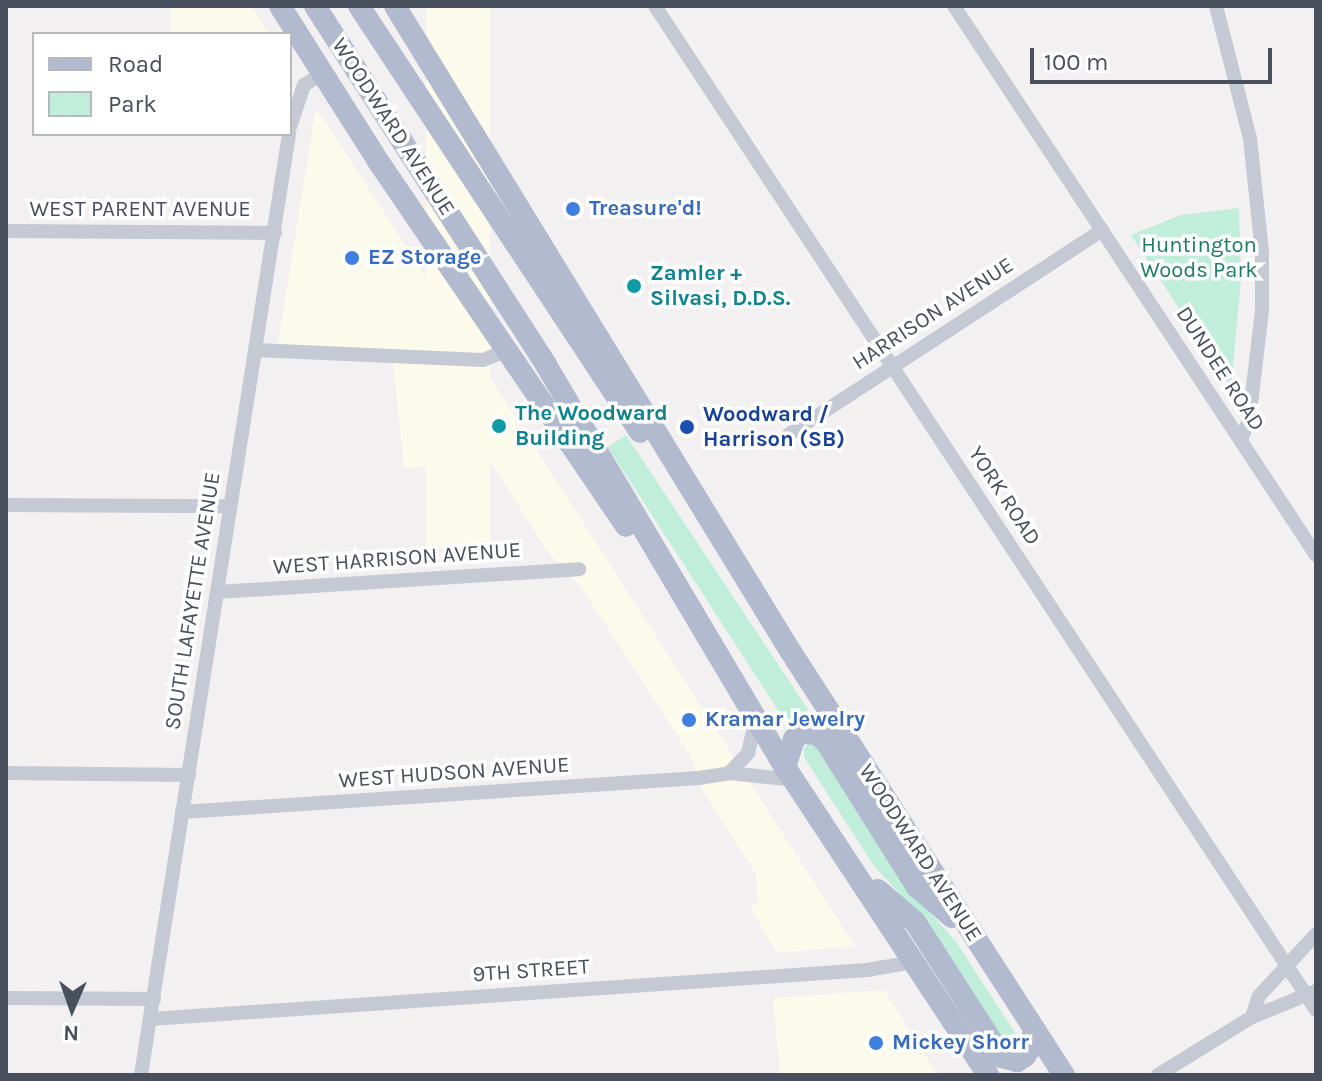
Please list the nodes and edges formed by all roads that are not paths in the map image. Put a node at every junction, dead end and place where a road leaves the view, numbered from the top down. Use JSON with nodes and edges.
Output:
{"nodes":[{"id":1,"x":280,"y":6,"type":"edge"},
{"id":2,"x":315,"y":6,"type":"edge"},
{"id":3,"x":359,"y":6,"type":"edge"},
{"id":4,"x":395,"y":6,"type":"edge"},
{"id":5,"x":655,"y":6,"type":"edge"},
{"id":6,"x":954,"y":6,"type":"edge"},
{"id":7,"x":1216,"y":6,"type":"edge"},
{"id":8,"x":323,"y":73,"type":"junction"},
{"id":9,"x":292,"y":121,"type":"edge"},
{"id":10,"x":289,"y":136,"type":"edge"},
{"id":11,"x":1102,"y":230,"type":"junction"},
{"id":12,"x":6,"y":231,"type":"edge"},
{"id":13,"x":275,"y":233,"type":"junction"},
{"id":14,"x":255,"y":350,"type":"junction"},
{"id":15,"x":508,"y":350,"type":"junction"},
{"id":16,"x":893,"y":367,"type":"junction"},
{"id":17,"x":788,"y":435,"type":"dead end"},
{"id":18,"x":1241,"y":440,"type":"junction"},
{"id":19,"x":6,"y":505,"type":"edge"},
{"id":20,"x":230,"y":506,"type":"junction"},
{"id":21,"x":1316,"y":555,"type":"edge"},
{"id":22,"x":579,"y":569,"type":"dead end"},
{"id":23,"x":217,"y":592,"type":"junction"},
{"id":24,"x":778,"y":630,"type":"junction"},
{"id":25,"x":719,"y":658,"type":"junction"},
{"id":26,"x":756,"y":718,"type":"junction"},
{"id":27,"x":6,"y":773,"type":"edge"},
{"id":28,"x":729,"y":773,"type":"junction"},
{"id":29,"x":790,"y":774,"type":"junction"},
{"id":30,"x":189,"y":775,"type":"junction"},
{"id":31,"x":182,"y":812,"type":"junction"},
{"id":32,"x":859,"y":874,"type":"junction"},
{"id":33,"x":971,"y":933,"type":"junction"},
{"id":34,"x":1316,"y":934,"type":"edge"},
{"id":35,"x":914,"y":962,"type":"junction"},
{"id":36,"x":1285,"y":966,"type":"junction"},
{"id":37,"x":1311,"y":993,"type":"edge"},
{"id":38,"x":6,"y":998,"type":"edge"},
{"id":39,"x":154,"y":999,"type":"junction"},
{"id":40,"x":1316,"y":1010,"type":"edge"},
{"id":41,"x":1252,"y":1017,"type":"junction"},
{"id":42,"x":151,"y":1019,"type":"junction"},
{"id":43,"x":1034,"y":1029,"type":"junction"},
{"id":44,"x":141,"y":1075,"type":"edge"},
{"id":45,"x":988,"y":1075,"type":"edge"},
{"id":46,"x":1064,"y":1075,"type":"edge"},
{"id":47,"x":1158,"y":1075,"type":"edge"}],
"edges":[{"from":1,"to":8,"type":"main road","name":"WOODWARD AVENUE"},
{"from":2,"to":25,"type":"main road","name":"WOODWARD AVENUE"},
{"from":3,"to":24,"type":"main road","name":"WOODWARD AVENUE"},
{"from":4,"to":24,"type":"main road","name":"WOODWARD AVENUE"},
{"from":5,"to":16,"type":"street","name":"YORK ROAD"},
{"from":6,"to":11,"type":"street","name":"DUNDEE ROAD"},
{"from":7,"to":18,"type":"street"},
{"from":8,"to":9,"type":"street"},
{"from":8,"to":15,"type":"main road","name":"WOODWARD AVENUE"},
{"from":10,"to":13,"type":"street","name":"SOUTH LAFAYETTE AVENUE"},
{"from":11,"to":16,"type":"street","name":"HARRISON AVENUE"},
{"from":11,"to":18,"type":"street","name":"DUNDEE ROAD"},
{"from":12,"to":13,"type":"street","name":"WEST PARENT AVENUE"},
{"from":13,"to":14,"type":"street","name":"SOUTH LAFAYETTE AVENUE"},
{"from":14,"to":15,"type":"street"},
{"from":14,"to":20,"type":"street","name":"SOUTH LAFAYETTE AVENUE"},
{"from":15,"to":25,"type":"main road","name":"WOODWARD AVENUE"},
{"from":16,"to":17,"type":"street","name":"HARRISON AVENUE"},
{"from":16,"to":36,"type":"street","name":"YORK ROAD"},
{"from":18,"to":21,"type":"street","name":"DUNDEE ROAD"},
{"from":19,"to":20,"type":"street"},
{"from":20,"to":23,"type":"street","name":"SOUTH LAFAYETTE AVENUE"},
{"from":22,"to":23,"type":"street","name":"WEST HARRISON AVENUE"},
{"from":23,"to":30,"type":"street","name":"SOUTH LAFAYETTE AVENUE"},
{"from":24,"to":33,"type":"main road","name":"WOODWARD AVENUE"},
{"from":25,"to":26,"type":"main road","name":"WOODWARD AVENUE"},
{"from":26,"to":28,"type":"street"},
{"from":26,"to":29,"type":"main road","name":"WOODWARD AVENUE"},
{"from":27,"to":30,"type":"street"},
{"from":28,"to":29,"type":"street","name":"WEST HUDSON AVENUE"},
{"from":28,"to":31,"type":"street","name":"WEST HUDSON AVENUE"},
{"from":29,"to":32,"type":"main road","name":"WOODWARD AVENUE"},
{"from":29,"to":33,"type":"main road"},
{"from":30,"to":31,"type":"street","name":"SOUTH LAFAYETTE AVENUE"},
{"from":31,"to":39,"type":"street","name":"SOUTH LAFAYETTE AVENUE"},
{"from":32,"to":35,"type":"main road"},
{"from":32,"to":43,"type":"main road"},
{"from":33,"to":43,"type":"main road","name":"WOODWARD AVENUE"},
{"from":34,"to":36,"type":"street"},
{"from":35,"to":42,"type":"street","name":"9TH STREET"},
{"from":35,"to":45,"type":"main road"},
{"from":36,"to":37,"type":"street","name":"YORK ROAD"},
{"from":36,"to":41,"type":"street"},
{"from":37,"to":40,"type":"street","name":"YORK ROAD"},
{"from":37,"to":41,"type":"street"},
{"from":38,"to":39,"type":"street"},
{"from":39,"to":42,"type":"street","name":"SOUTH LAFAYETTE AVENUE"},
{"from":41,"to":47,"type":"street"},
{"from":42,"to":44,"type":"street","name":"SOUTH LAFAYETTE AVENUE"},
{"from":43,"to":46,"type":"main road","name":"WOODWARD AVENUE"}]}
